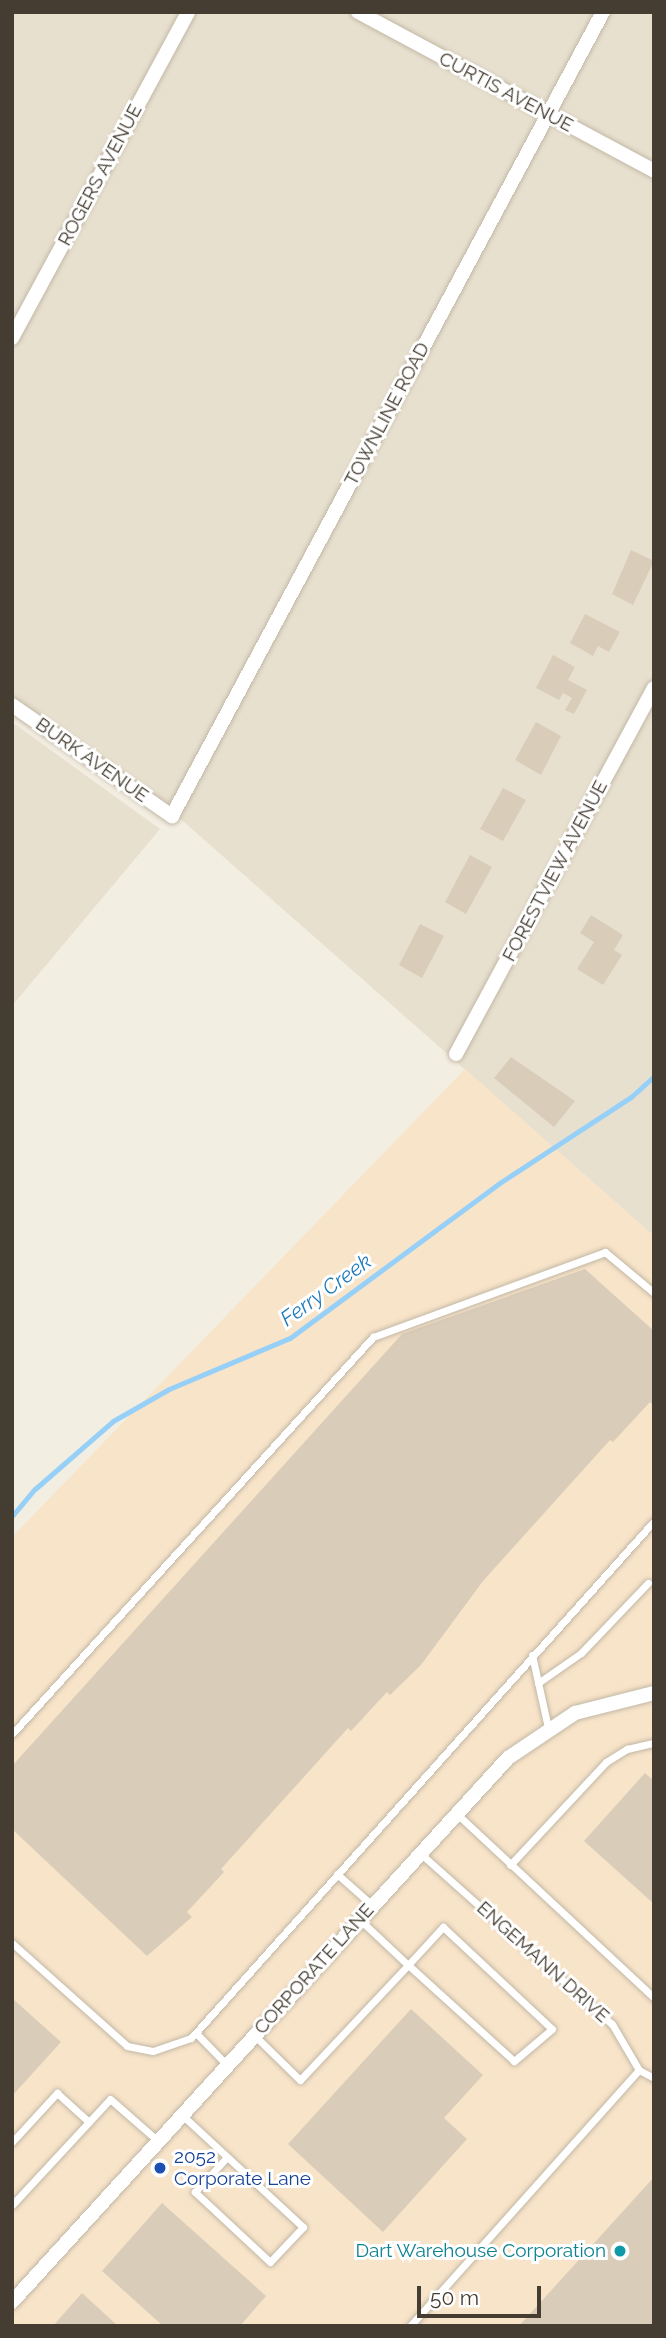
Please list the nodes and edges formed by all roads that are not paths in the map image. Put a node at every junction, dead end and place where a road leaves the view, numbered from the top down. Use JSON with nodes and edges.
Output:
{"nodes":[{"id":1,"x":188,"y":12,"type":"edge"},
{"id":2,"x":358,"y":12,"type":"edge"},
{"id":3,"x":603,"y":12,"type":"edge"},
{"id":4,"x":548,"y":115,"type":"junction"},
{"id":5,"x":654,"y":171,"type":"edge"},
{"id":6,"x":12,"y":338,"type":"edge"},
{"id":7,"x":654,"y":688,"type":"edge"},
{"id":8,"x":12,"y":705,"type":"edge"},
{"id":9,"x":172,"y":816,"type":"joint"},
{"id":10,"x":456,"y":1054,"type":"dead end"},
{"id":11,"x":654,"y":1293,"type":"edge"},
{"id":12,"x":654,"y":1521,"type":"edge"},
{"id":13,"x":648,"y":1583,"type":"dead end"},
{"id":14,"x":532,"y":1655,"type":"junction"},
{"id":15,"x":538,"y":1683,"type":"junction"},
{"id":16,"x":654,"y":1693,"type":"edge"},
{"id":17,"x":548,"y":1728,"type":"junction"},
{"id":18,"x":12,"y":1734,"type":"edge"},
{"id":19,"x":654,"y":1743,"type":"edge"},
{"id":20,"x":457,"y":1814,"type":"junction"},
{"id":21,"x":421,"y":1854,"type":"junction"},
{"id":22,"x":510,"y":1865,"type":"junction"},
{"id":23,"x":337,"y":1874,"type":"junction"},
{"id":24,"x":373,"y":1906,"type":"junction"},
{"id":25,"x":360,"y":1920,"type":"junction"},
{"id":26,"x":12,"y":1943,"type":"edge"},
{"id":27,"x":408,"y":1965,"type":"junction"},
{"id":28,"x":654,"y":1998,"type":"edge"},
{"id":29,"x":196,"y":2033,"type":"junction"},
{"id":30,"x":254,"y":2035,"type":"junction"},
{"id":31,"x":228,"y":2065,"type":"junction"},
{"id":32,"x":639,"y":2070,"type":"junction"},
{"id":33,"x":654,"y":2078,"type":"edge"},
{"id":34,"x":182,"y":2115,"type":"junction"},
{"id":35,"x":89,"y":2122,"type":"junction"},
{"id":36,"x":158,"y":2141,"type":"junction"},
{"id":37,"x":12,"y":2142,"type":"edge"},
{"id":38,"x":228,"y":2157,"type":"junction"},
{"id":39,"x":12,"y":2205,"type":"edge"},
{"id":40,"x":12,"y":2302,"type":"edge"},
{"id":41,"x":410,"y":2326,"type":"edge"}],
"edges":[{"from":1,"to":6,"type":"street","name":"ROGERS AVENUE"},
{"from":2,"to":4,"type":"street","name":"CURTIS AVENUE"},
{"from":3,"to":4,"type":"street","name":"TOWNLINE ROAD"},
{"from":4,"to":5,"type":"street","name":"CURTIS AVENUE"},
{"from":4,"to":9,"type":"street","name":"TOWNLINE ROAD"},
{"from":7,"to":10,"type":"street","name":"FORESTVIEW AVENUE"},
{"from":8,"to":9,"type":"street","name":"BURK AVENUE"},
{"from":11,"to":18,"type":"lane"},
{"from":12,"to":14,"type":"lane"},
{"from":13,"to":15,"type":"lane"},
{"from":14,"to":15,"type":"lane"},
{"from":14,"to":23,"type":"lane"},
{"from":15,"to":17,"type":"lane"},
{"from":16,"to":17,"type":"street","name":"CORPORATE LANE"},
{"from":17,"to":20,"type":"street","name":"CORPORATE LANE"},
{"from":19,"to":22,"type":"lane"},
{"from":20,"to":21,"type":"street","name":"CORPORATE LANE"},
{"from":20,"to":22,"type":"lane"},
{"from":21,"to":24,"type":"street","name":"CORPORATE LANE"},
{"from":21,"to":32,"type":"lane","name":"ENGEMANN DRIVE"},
{"from":22,"to":28,"type":"lane"},
{"from":23,"to":24,"type":"lane"},
{"from":23,"to":29,"type":"lane"},
{"from":24,"to":25,"type":"street","name":"CORPORATE LANE"},
{"from":25,"to":27,"type":"lane"},
{"from":25,"to":30,"type":"street","name":"CORPORATE LANE"},
{"from":26,"to":29,"type":"lane"},
{"from":27,"to":27,"type":"lane"},
{"from":27,"to":30,"type":"lane"},
{"from":29,"to":31,"type":"lane"},
{"from":30,"to":31,"type":"street","name":"CORPORATE LANE"},
{"from":31,"to":34,"type":"street","name":"CORPORATE LANE"},
{"from":32,"to":33,"type":"lane"},
{"from":32,"to":41,"type":"lane"},
{"from":34,"to":36,"type":"street","name":"CORPORATE LANE"},
{"from":34,"to":38,"type":"lane"},
{"from":35,"to":36,"type":"lane"},
{"from":35,"to":37,"type":"lane"},
{"from":35,"to":39,"type":"lane"},
{"from":36,"to":40,"type":"street","name":"CORPORATE LANE"},
{"from":38,"to":38,"type":"lane"}]}
